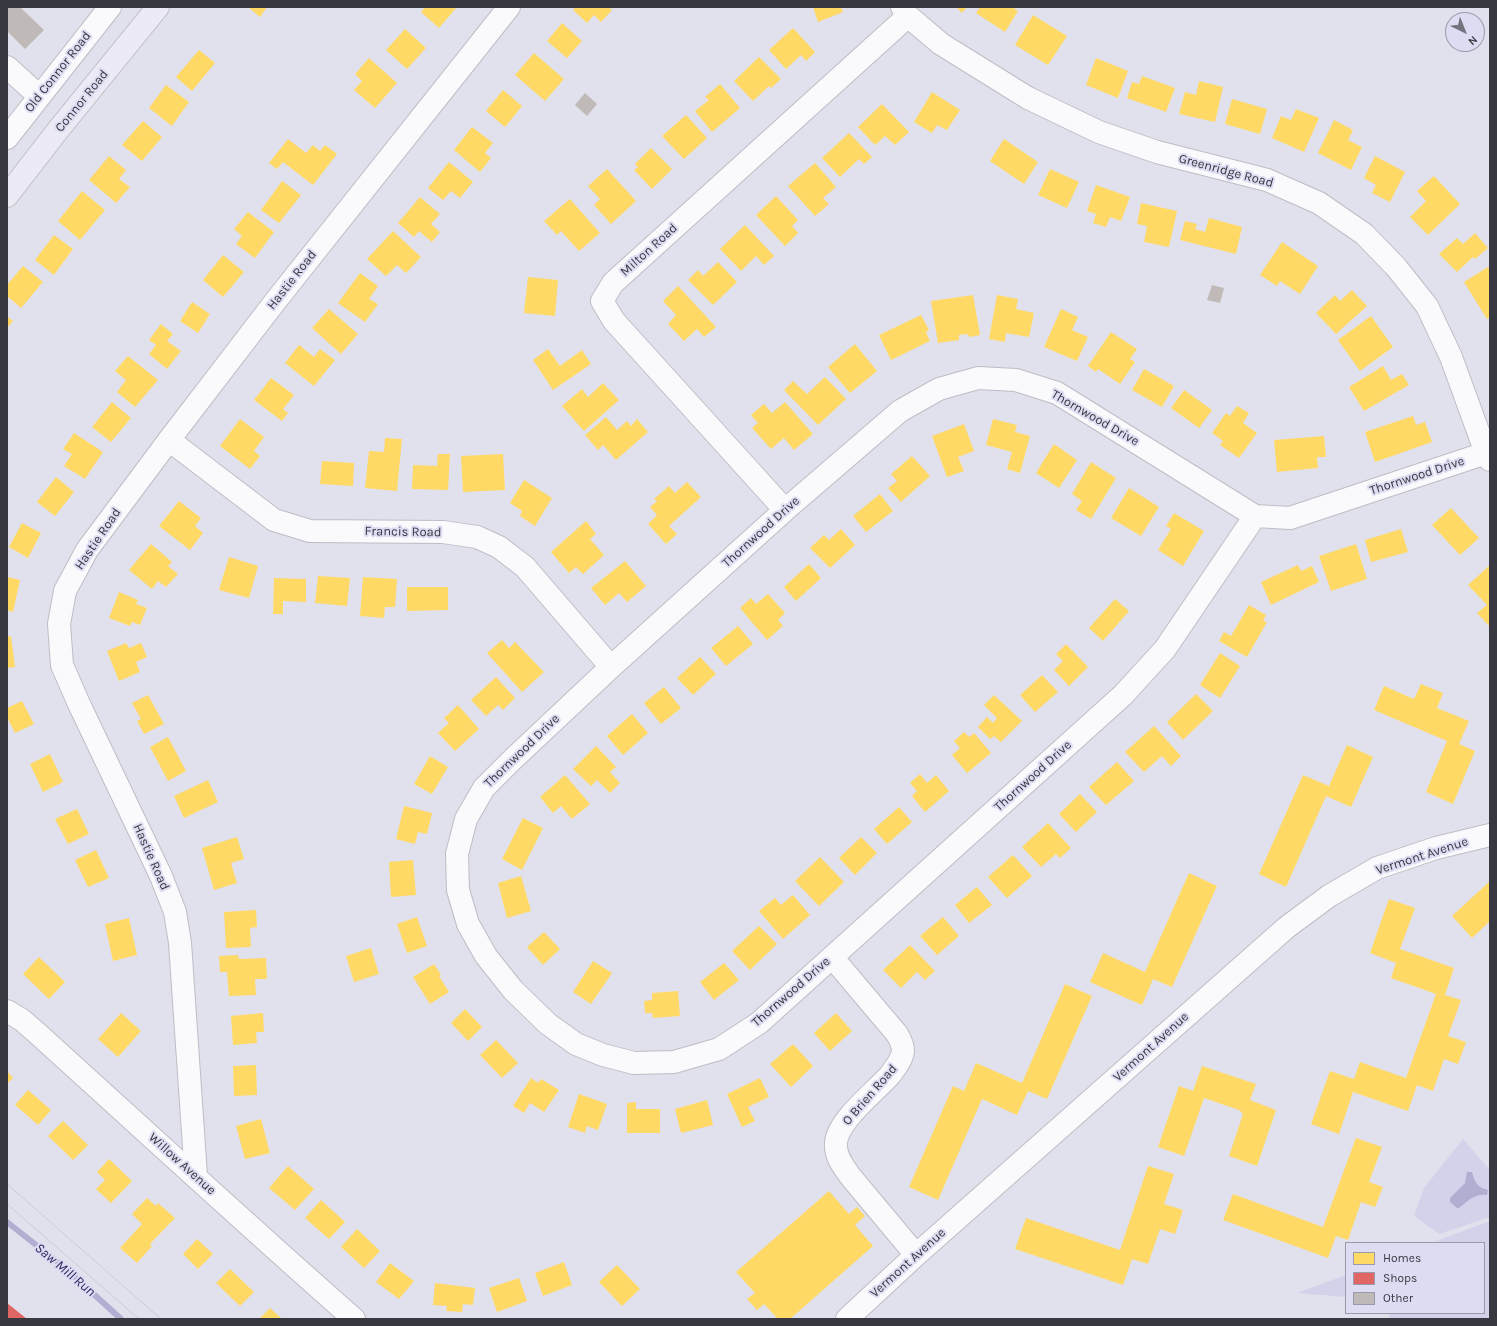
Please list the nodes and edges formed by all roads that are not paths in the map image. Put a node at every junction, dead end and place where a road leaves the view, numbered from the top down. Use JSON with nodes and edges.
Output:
{"nodes":[{"id":1,"x":110,"y":7,"type":"edge"},
{"id":2,"x":158,"y":7,"type":"edge"},
{"id":3,"x":509,"y":7,"type":"edge"},
{"id":4,"x":905,"y":11,"type":"edge"},
{"id":5,"x":7,"y":67,"type":"edge"},
{"id":6,"x":40,"y":96,"type":"junction"},
{"id":7,"x":7,"y":138,"type":"edge"},
{"id":8,"x":7,"y":196,"type":"edge"},
{"id":9,"x":169,"y":440,"type":"junction"},
{"id":10,"x":1488,"y":457,"type":"edge"},
{"id":11,"x":785,"y":510,"type":"junction"},
{"id":12,"x":1255,"y":516,"type":"junction"},
{"id":13,"x":611,"y":667,"type":"junction"},
{"id":14,"x":1490,"y":835,"type":"edge"},
{"id":15,"x":832,"y":957,"type":"junction"},
{"id":16,"x":7,"y":1011,"type":"edge"},
{"id":17,"x":196,"y":1176,"type":"junction"},
{"id":18,"x":916,"y":1255,"type":"junction"},
{"id":19,"x":354,"y":1319,"type":"edge"},
{"id":20,"x":847,"y":1319,"type":"edge"}],
"edges":[{"from":1,"to":6,"type":"street","name":"Old Connor Road"},
{"from":2,"to":8,"type":"main road","name":"Connor Road"},
{"from":3,"to":9,"type":"street","name":"Hastie Road"},
{"from":4,"to":10,"type":"street","name":"Greenridge Road"},
{"from":4,"to":11,"type":"street","name":"Milton Road"},
{"from":5,"to":6,"type":"street"},
{"from":6,"to":7,"type":"street","name":"Old Connor Road"},
{"from":9,"to":13,"type":"street","name":"Francis Road"},
{"from":9,"to":17,"type":"street","name":"Hastie Road"},
{"from":10,"to":12,"type":"street","name":"Thornwood Drive"},
{"from":11,"to":12,"type":"street","name":"Thornwood Drive"},
{"from":11,"to":13,"type":"street","name":"Thornwood Drive"},
{"from":12,"to":15,"type":"street","name":"Thornwood Drive"},
{"from":13,"to":15,"type":"street","name":"Thornwood Drive"},
{"from":14,"to":18,"type":"street","name":"Vermont Avenue"},
{"from":15,"to":18,"type":"street","name":"O Brien Road"},
{"from":16,"to":17,"type":"street","name":"Willow Avenue"},
{"from":17,"to":19,"type":"street","name":"Willow Avenue"},
{"from":18,"to":20,"type":"street","name":"Vermont Avenue"}]}
